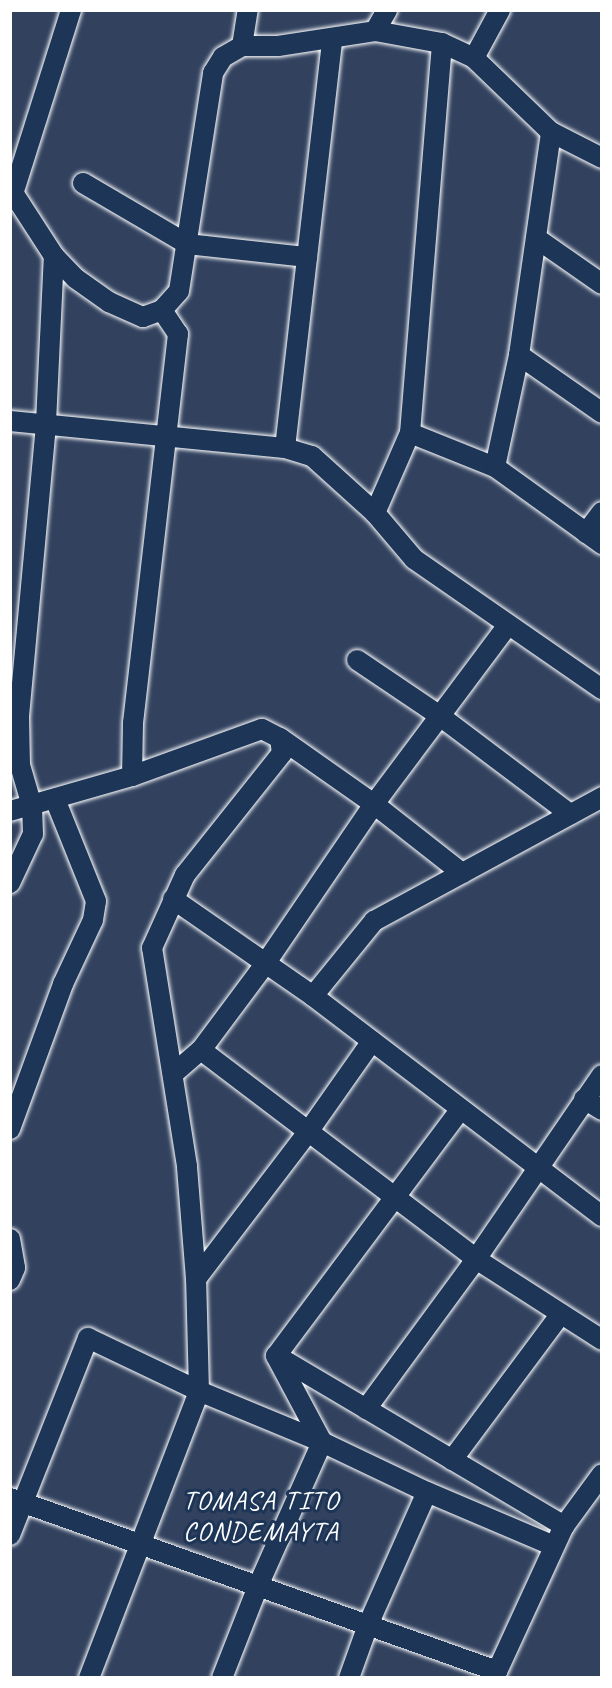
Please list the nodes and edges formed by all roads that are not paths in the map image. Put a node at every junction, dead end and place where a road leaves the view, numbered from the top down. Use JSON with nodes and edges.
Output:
{"nodes":[{"id":1,"x":71,"y":10,"type":"edge"},
{"id":2,"x":387,"y":10,"type":"edge"},
{"id":3,"x":500,"y":10,"type":"edge"},
{"id":4,"x":243,"y":12,"type":"edge"},
{"id":5,"x":375,"y":32,"type":"junction"},
{"id":6,"x":332,"y":40,"type":"junction"},
{"id":7,"x":442,"y":43,"type":"junction"},
{"id":8,"x":242,"y":46,"type":"junction"},
{"id":9,"x":474,"y":58,"type":"junction"},
{"id":10,"x":551,"y":132,"type":"junction"},
{"id":11,"x":602,"y":158,"type":"edge"},
{"id":12,"x":83,"y":183,"type":"dead end"},
{"id":13,"x":12,"y":189,"type":"edge"},
{"id":14,"x":536,"y":238,"type":"junction"},
{"id":15,"x":187,"y":244,"type":"junction"},
{"id":16,"x":54,"y":256,"type":"junction"},
{"id":17,"x":307,"y":257,"type":"junction"},
{"id":18,"x":602,"y":284,"type":"edge"},
{"id":19,"x":162,"y":310,"type":"junction"},
{"id":20,"x":519,"y":355,"type":"junction"},
{"id":21,"x":602,"y":414,"type":"edge"},
{"id":22,"x":10,"y":421,"type":"edge"},
{"id":23,"x":46,"y":423,"type":"junction"},
{"id":24,"x":410,"y":433,"type":"junction"},
{"id":25,"x":166,"y":437,"type":"junction"},
{"id":26,"x":285,"y":448,"type":"junction"},
{"id":27,"x":495,"y":467,"type":"junction"},
{"id":28,"x":602,"y":512,"type":"edge"},
{"id":29,"x":375,"y":513,"type":"junction"},
{"id":30,"x":594,"y":539,"type":"edge"},
{"id":31,"x":507,"y":626,"type":"junction"},
{"id":32,"x":357,"y":660,"type":"dead end"},
{"id":33,"x":602,"y":689,"type":"edge"},
{"id":34,"x":440,"y":716,"type":"junction"},
{"id":35,"x":280,"y":738,"type":"junction"},
{"id":36,"x":132,"y":776,"type":"junction"},
{"id":37,"x":602,"y":797,"type":"edge"},
{"id":38,"x":55,"y":800,"type":"junction"},
{"id":39,"x":374,"y":804,"type":"junction"},
{"id":40,"x":32,"y":806,"type":"junction"},
{"id":41,"x":10,"y":811,"type":"edge"},
{"id":42,"x":570,"y":814,"type":"junction"},
{"id":43,"x":462,"y":873,"type":"junction"},
{"id":44,"x":10,"y":883,"type":"edge"},
{"id":45,"x":173,"y":899,"type":"junction"},
{"id":46,"x":265,"y":964,"type":"junction"},
{"id":47,"x":313,"y":996,"type":"junction"},
{"id":48,"x":372,"y":1041,"type":"junction"},
{"id":49,"x":201,"y":1050,"type":"junction"},
{"id":50,"x":173,"y":1074,"type":"junction"},
{"id":51,"x":602,"y":1075,"type":"edge"},
{"id":52,"x":584,"y":1099,"type":"junction"},
{"id":53,"x":460,"y":1110,"type":"junction"},
{"id":54,"x":602,"y":1110,"type":"edge"},
{"id":55,"x":10,"y":1129,"type":"edge"},
{"id":56,"x":308,"y":1132,"type":"junction"},
{"id":57,"x":537,"y":1166,"type":"junction"},
{"id":58,"x":394,"y":1197,"type":"junction"},
{"id":59,"x":602,"y":1216,"type":"edge"},
{"id":60,"x":10,"y":1239,"type":"edge"},
{"id":61,"x":476,"y":1259,"type":"junction"},
{"id":62,"x":196,"y":1279,"type":"junction"},
{"id":63,"x":10,"y":1280,"type":"edge"},
{"id":64,"x":561,"y":1314,"type":"junction"},
{"id":65,"x":602,"y":1340,"type":"edge"},
{"id":66,"x":276,"y":1356,"type":"junction"},
{"id":67,"x":199,"y":1391,"type":"junction"},
{"id":68,"x":366,"y":1409,"type":"junction"},
{"id":69,"x":322,"y":1442,"type":"junction"},
{"id":70,"x":452,"y":1460,"type":"junction"},
{"id":71,"x":602,"y":1474,"type":"edge"},
{"id":72,"x":427,"y":1492,"type":"junction"},
{"id":73,"x":17,"y":1500,"type":"edge"},
{"id":74,"x":564,"y":1526,"type":"junction"},
{"id":75,"x":10,"y":1535,"type":"edge"},
{"id":76,"x":141,"y":1544,"type":"junction"},
{"id":77,"x":554,"y":1546,"type":"junction"},
{"id":78,"x":258,"y":1586,"type":"junction"},
{"id":79,"x":368,"y":1625,"type":"junction"},
{"id":80,"x":496,"y":1674,"type":"edge"},
{"id":81,"x":88,"y":1677,"type":"edge"},
{"id":82,"x":222,"y":1677,"type":"edge"},
{"id":83,"x":349,"y":1677,"type":"edge"}],
"edges":[{"from":1,"to":13,"type":"street"},
{"from":2,"to":5,"type":"street"},
{"from":3,"to":9,"type":"street"},
{"from":4,"to":8,"type":"street"},
{"from":5,"to":6,"type":"street"},
{"from":5,"to":7,"type":"street"},
{"from":6,"to":8,"type":"street"},
{"from":6,"to":17,"type":"street"},
{"from":7,"to":9,"type":"street"},
{"from":7,"to":24,"type":"street"},
{"from":8,"to":15,"type":"street"},
{"from":9,"to":10,"type":"street"},
{"from":10,"to":11,"type":"street"},
{"from":10,"to":14,"type":"street"},
{"from":12,"to":15,"type":"street"},
{"from":13,"to":16,"type":"street"},
{"from":14,"to":18,"type":"street"},
{"from":14,"to":20,"type":"street"},
{"from":15,"to":17,"type":"street"},
{"from":15,"to":19,"type":"street"},
{"from":16,"to":19,"type":"street"},
{"from":16,"to":23,"type":"street"},
{"from":17,"to":26,"type":"street"},
{"from":19,"to":25,"type":"street"},
{"from":20,"to":21,"type":"street"},
{"from":20,"to":27,"type":"street"},
{"from":22,"to":23,"type":"street"},
{"from":23,"to":25,"type":"street"},
{"from":23,"to":40,"type":"street"},
{"from":24,"to":27,"type":"street"},
{"from":24,"to":29,"type":"street"},
{"from":25,"to":26,"type":"street"},
{"from":25,"to":36,"type":"street"},
{"from":26,"to":29,"type":"street"},
{"from":27,"to":30,"type":"street"},
{"from":28,"to":30,"type":"street"},
{"from":29,"to":31,"type":"street"},
{"from":31,"to":33,"type":"street"},
{"from":31,"to":34,"type":"street"},
{"from":32,"to":34,"type":"street"},
{"from":34,"to":39,"type":"street"},
{"from":34,"to":42,"type":"street"},
{"from":35,"to":36,"type":"street"},
{"from":35,"to":39,"type":"street"},
{"from":35,"to":45,"type":"street"},
{"from":36,"to":38,"type":"street"},
{"from":37,"to":42,"type":"street"},
{"from":38,"to":40,"type":"street"},
{"from":38,"to":55,"type":"street"},
{"from":39,"to":43,"type":"street"},
{"from":39,"to":46,"type":"street"},
{"from":40,"to":41,"type":"street"},
{"from":40,"to":44,"type":"street"},
{"from":42,"to":43,"type":"street"},
{"from":43,"to":47,"type":"street"},
{"from":45,"to":46,"type":"street"},
{"from":45,"to":50,"type":"street"},
{"from":46,"to":47,"type":"street"},
{"from":46,"to":49,"type":"street"},
{"from":47,"to":48,"type":"street"},
{"from":48,"to":53,"type":"street"},
{"from":48,"to":56,"type":"street"},
{"from":49,"to":50,"type":"street"},
{"from":49,"to":56,"type":"street"},
{"from":50,"to":62,"type":"street"},
{"from":51,"to":52,"type":"street"},
{"from":52,"to":54,"type":"street"},
{"from":52,"to":57,"type":"street"},
{"from":53,"to":57,"type":"street"},
{"from":53,"to":58,"type":"street"},
{"from":56,"to":58,"type":"street"},
{"from":56,"to":62,"type":"street"},
{"from":57,"to":59,"type":"street"},
{"from":57,"to":61,"type":"street"},
{"from":58,"to":61,"type":"street"},
{"from":58,"to":66,"type":"street"},
{"from":60,"to":63,"type":"street"},
{"from":61,"to":64,"type":"street"},
{"from":61,"to":68,"type":"street"},
{"from":62,"to":67,"type":"street"},
{"from":64,"to":65,"type":"street"},
{"from":64,"to":70,"type":"street"},
{"from":66,"to":68,"type":"street"},
{"from":66,"to":69,"type":"street"},
{"from":67,"to":69,"type":"street"},
{"from":67,"to":73,"type":"street"},
{"from":67,"to":76,"type":"street"},
{"from":68,"to":70,"type":"street"},
{"from":69,"to":72,"type":"street"},
{"from":69,"to":78,"type":"street"},
{"from":70,"to":74,"type":"street"},
{"from":71,"to":74,"type":"street"},
{"from":72,"to":77,"type":"street"},
{"from":72,"to":79,"type":"street"},
{"from":73,"to":75,"type":"street"},
{"from":73,"to":76,"type":"street"},
{"from":74,"to":77,"type":"street"},
{"from":76,"to":78,"type":"street"},
{"from":76,"to":81,"type":"street"},
{"from":77,"to":80,"type":"street"},
{"from":78,"to":79,"type":"street"},
{"from":78,"to":82,"type":"street"},
{"from":79,"to":80,"type":"street"},
{"from":79,"to":83,"type":"street"}]}
